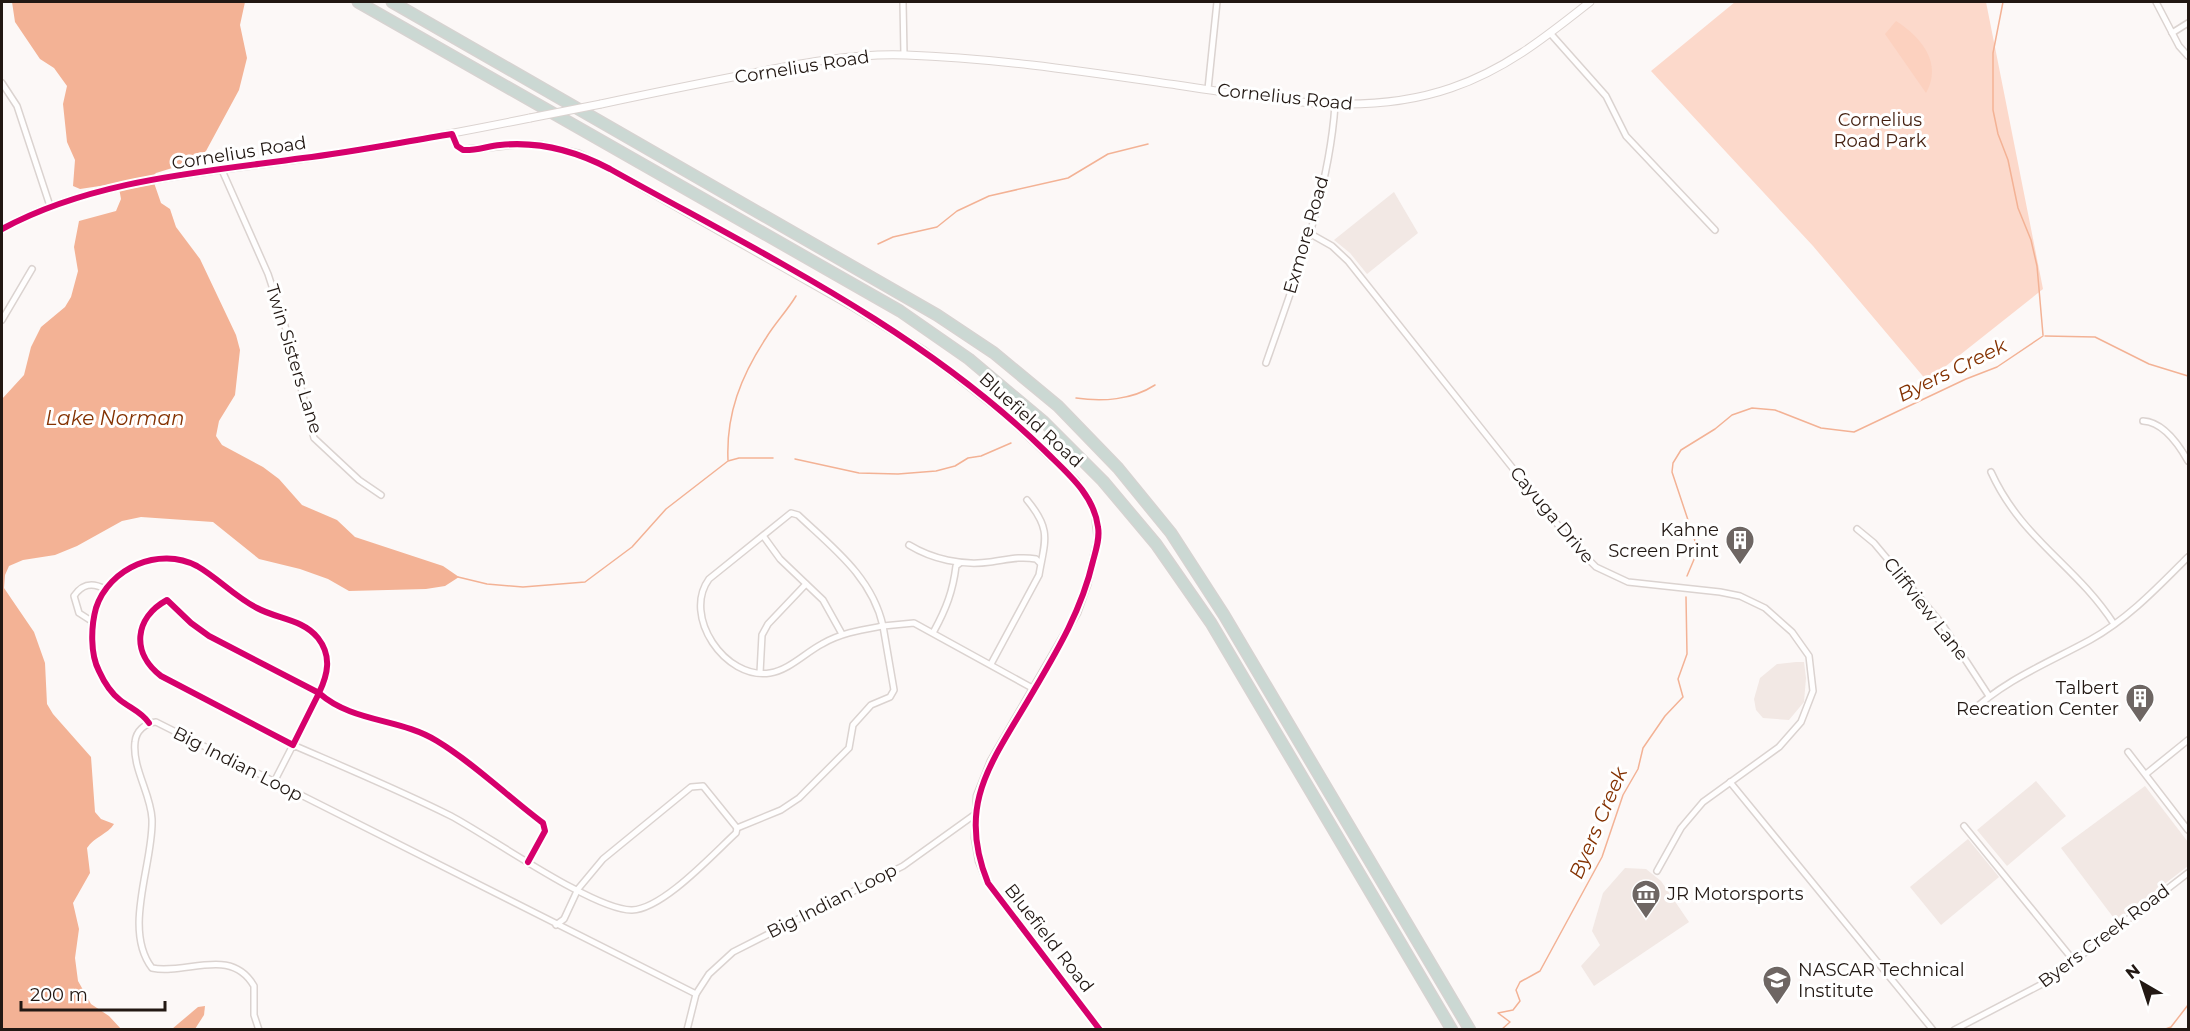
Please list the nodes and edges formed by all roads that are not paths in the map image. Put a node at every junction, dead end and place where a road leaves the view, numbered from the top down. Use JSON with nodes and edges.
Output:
{"nodes":[{"id":1,"x":358,"y":2,"type":"edge"},
{"id":2,"x":392,"y":2,"type":"edge"},
{"id":3,"x":903,"y":2,"type":"edge"},
{"id":4,"x":1217,"y":2,"type":"edge"},
{"id":5,"x":1590,"y":2,"type":"edge"},
{"id":6,"x":2156,"y":2,"type":"edge"},
{"id":7,"x":2188,"y":23,"type":"edge"},
{"id":8,"x":1550,"y":33,"type":"junction"},
{"id":9,"x":2172,"y":33,"type":"junction"},
{"id":10,"x":904,"y":55,"type":"junction"},
{"id":11,"x":2188,"y":56,"type":"edge"},
{"id":12,"x":2,"y":83,"type":"edge"},
{"id":13,"x":1208,"y":89,"type":"junction"},
{"id":14,"x":1335,"y":105,"type":"junction"},
{"id":15,"x":452,"y":134,"type":"junction"},
{"id":16,"x":221,"y":168,"type":"junction"},
{"id":17,"x":50,"y":206,"type":"junction"},
{"id":18,"x":2,"y":229,"type":"edge"},
{"id":19,"x":1715,"y":230,"type":"dead end"},
{"id":20,"x":1310,"y":233,"type":"junction"},
{"id":21,"x":32,"y":269,"type":"dead end"},
{"id":22,"x":2,"y":320,"type":"edge"},
{"id":23,"x":1266,"y":363,"type":"dead end"},
{"id":24,"x":2143,"y":421,"type":"dead end"},
{"id":25,"x":2188,"y":461,"type":"edge"},
{"id":26,"x":1991,"y":472,"type":"dead end"},
{"id":27,"x":381,"y":495,"type":"dead end"},
{"id":28,"x":1027,"y":500,"type":"dead end"},
{"id":29,"x":1857,"y":529,"type":"dead end"},
{"id":30,"x":764,"y":537,"type":"junction"},
{"id":31,"x":909,"y":545,"type":"dead end"},
{"id":32,"x":2188,"y":557,"type":"edge"},
{"id":33,"x":960,"y":563,"type":"junction"},
{"id":34,"x":1040,"y":563,"type":"junction"},
{"id":35,"x":806,"y":584,"type":"junction"},
{"id":36,"x":105,"y":589,"type":"junction"},
{"id":37,"x":93,"y":622,"type":"junction"},
{"id":38,"x":2114,"y":624,"type":"junction"},
{"id":39,"x":883,"y":626,"type":"junction"},
{"id":40,"x":934,"y":631,"type":"junction"},
{"id":41,"x":842,"y":634,"type":"junction"},
{"id":42,"x":991,"y":663,"type":"junction"},
{"id":43,"x":760,"y":673,"type":"junction"},
{"id":44,"x":1034,"y":689,"type":"junction"},
{"id":45,"x":319,"y":693,"type":"junction"},
{"id":46,"x":1989,"y":696,"type":"junction"},
{"id":47,"x":1969,"y":714,"type":"dead end"},
{"id":48,"x":149,"y":723,"type":"junction"},
{"id":49,"x":2188,"y":740,"type":"edge"},
{"id":50,"x":293,"y":745,"type":"junction"},
{"id":51,"x":2128,"y":752,"type":"dead end"},
{"id":52,"x":2146,"y":774,"type":"junction"},
{"id":53,"x":274,"y":782,"type":"junction"},
{"id":54,"x":1730,"y":782,"type":"junction"},
{"id":55,"x":974,"y":814,"type":"junction"},
{"id":56,"x":1964,"y":826,"type":"dead end"},
{"id":57,"x":737,"y":828,"type":"junction"},
{"id":58,"x":2188,"y":830,"type":"edge"},
{"id":59,"x":528,"y":862,"type":"junction"},
{"id":60,"x":1657,"y":871,"type":"dead end"},
{"id":61,"x":2188,"y":873,"type":"edge"},
{"id":62,"x":578,"y":889,"type":"junction"},
{"id":63,"x":556,"y":926,"type":"junction"},
{"id":64,"x":2074,"y":961,"type":"junction"},
{"id":65,"x":696,"y":994,"type":"junction"},
{"id":66,"x":259,"y":1029,"type":"edge"},
{"id":67,"x":687,"y":1029,"type":"edge"},
{"id":68,"x":1100,"y":1029,"type":"edge"},
{"id":69,"x":1452,"y":1029,"type":"edge"},
{"id":70,"x":1470,"y":1029,"type":"edge"},
{"id":71,"x":1933,"y":1029,"type":"edge"},
{"id":72,"x":1954,"y":1029,"type":"edge"}],
"edges":[{"from":1,"to":69,"type":"highway"},
{"from":2,"to":70,"type":"highway"},
{"from":3,"to":10,"type":"street"},
{"from":4,"to":13,"type":"street"},
{"from":5,"to":8,"type":"street","name":"Cornelius Road"},
{"from":6,"to":9,"type":"street"},
{"from":7,"to":9,"type":"street"},
{"from":8,"to":14,"type":"street","name":"Cornelius Road"},
{"from":8,"to":19,"type":"street"},
{"from":9,"to":11,"type":"street"},
{"from":10,"to":13,"type":"street","name":"Cornelius Road"},
{"from":10,"to":15,"type":"street","name":"Cornelius Road","bridge":true},
{"from":12,"to":17,"type":"street"},
{"from":13,"to":14,"type":"street","name":"Cornelius Road"},
{"from":14,"to":20,"type":"street","name":"Exmore Road"},
{"from":15,"to":16,"type":"street","name":"Cornelius Road"},
{"from":15,"to":44,"type":"street","name":"Bluefield Road"},
{"from":16,"to":17,"type":"street","name":"Cornelius Road"},
{"from":16,"to":27,"type":"street","name":"Twin Sisters Lane"},
{"from":17,"to":18,"type":"street","name":"Cornelius Road"},
{"from":20,"to":23,"type":"street","name":"Exmore Road"},
{"from":20,"to":54,"type":"street","name":"Cayuga Drive"},
{"from":21,"to":22,"type":"street"},
{"from":24,"to":25,"type":"street"},
{"from":26,"to":38,"type":"street"},
{"from":28,"to":34,"type":"street"},
{"from":29,"to":46,"type":"street","name":"Cliffview Lane"},
{"from":30,"to":35,"type":"street"},
{"from":30,"to":39,"type":"street"},
{"from":30,"to":43,"type":"street"},
{"from":31,"to":33,"type":"street"},
{"from":32,"to":38,"type":"street"},
{"from":33,"to":34,"type":"street"},
{"from":33,"to":40,"type":"street"},
{"from":34,"to":42,"type":"street"},
{"from":35,"to":41,"type":"street"},
{"from":35,"to":43,"type":"street"},
{"from":36,"to":37,"type":"street"},
{"from":36,"to":37,"type":"street"},
{"from":36,"to":45,"type":"street"},
{"from":37,"to":48,"type":"street"},
{"from":38,"to":46,"type":"street"},
{"from":39,"to":40,"type":"street"},
{"from":39,"to":41,"type":"street"},
{"from":39,"to":57,"type":"street"},
{"from":40,"to":42,"type":"street"},
{"from":41,"to":43,"type":"street"},
{"from":42,"to":44,"type":"street"},
{"from":44,"to":55,"type":"street","name":"Bluefield Road"},
{"from":45,"to":50,"type":"street"},
{"from":45,"to":50,"type":"street"},
{"from":45,"to":59,"type":"street"},
{"from":46,"to":47,"type":"street"},
{"from":48,"to":53,"type":"street","name":"Big Indian Loop"},
{"from":48,"to":66,"type":"street","name":"Big Indian Loop"},
{"from":49,"to":52,"type":"street"},
{"from":50,"to":53,"type":"street"},
{"from":50,"to":59,"type":"street"},
{"from":51,"to":52,"type":"street"},
{"from":52,"to":58,"type":"street"},
{"from":53,"to":63,"type":"street","name":"Big Indian Loop"},
{"from":54,"to":60,"type":"street","name":"Cayuga Drive"},
{"from":54,"to":71,"type":"street"},
{"from":55,"to":65,"type":"street","name":"Big Indian Loop"},
{"from":55,"to":68,"type":"street","name":"Bluefield Road"},
{"from":56,"to":64,"type":"street"},
{"from":57,"to":62,"type":"street"},
{"from":57,"to":62,"type":"street"},
{"from":59,"to":62,"type":"street"},
{"from":61,"to":64,"type":"street","name":"Byers Creek Road"},
{"from":62,"to":63,"type":"street"},
{"from":63,"to":65,"type":"street","name":"Big Indian Loop"},
{"from":64,"to":72,"type":"street","name":"Byers Creek Road"},
{"from":65,"to":67,"type":"street","name":"Big Indian Loop"}]}
